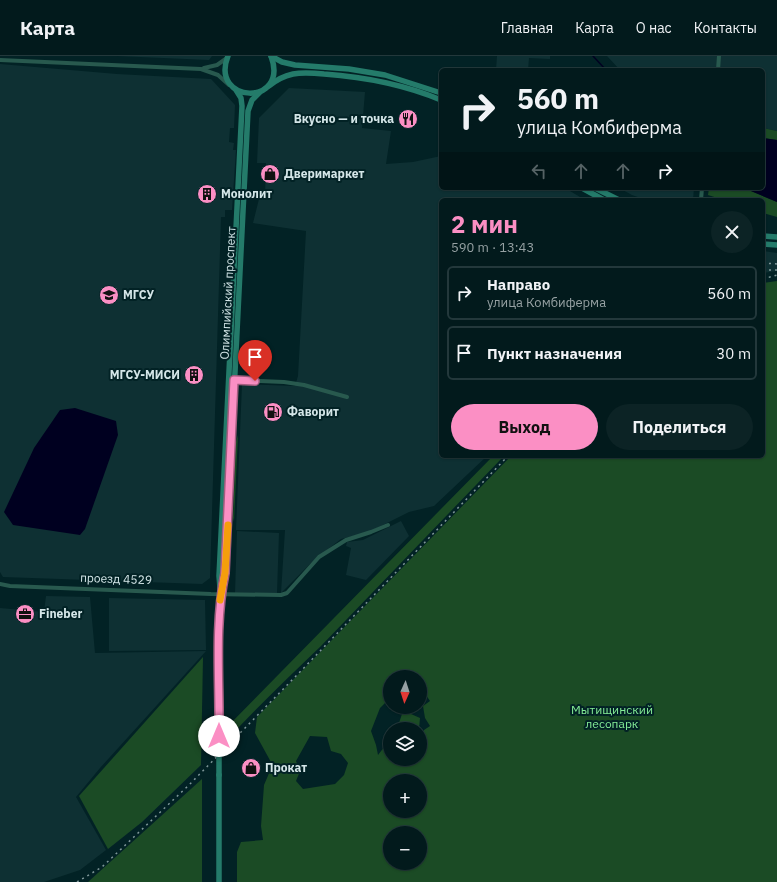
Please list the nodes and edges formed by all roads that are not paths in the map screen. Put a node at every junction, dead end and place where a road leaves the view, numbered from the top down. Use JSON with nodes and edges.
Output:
{"nodes":[{"id":1,"x":271,"y":56,"type":"edge"},
{"id":2,"x":719,"y":56,"type":"edge"},
{"id":3,"x":227,"y":57,"type":"edge"},
{"id":4,"x":0,"y":60,"type":"edge"},
{"id":5,"x":718,"y":68,"type":"edge"},
{"id":6,"x":201,"y":69,"type":"junction"},
{"id":7,"x":230,"y":85,"type":"junction"},
{"id":8,"x":268,"y":86,"type":"junction"},
{"id":9,"x":236,"y":90,"type":"junction"},
{"id":10,"x":260,"y":92,"type":"junction"},
{"id":11,"x":439,"y":92,"type":"edge"},
{"id":12,"x":439,"y":99,"type":"edge"},
{"id":13,"x":586,"y":190,"type":"edge"},
{"id":14,"x":599,"y":190,"type":"edge"},
{"id":15,"x":600,"y":198,"type":"edge"},
{"id":16,"x":615,"y":198,"type":"edge"},
{"id":17,"x":765,"y":236,"type":"edge"},
{"id":18,"x":777,"y":237,"type":"edge"},
{"id":19,"x":765,"y":244,"type":"edge"},
{"id":20,"x":777,"y":245,"type":"edge"},
{"id":21,"x":234,"y":380,"type":"junction"},
{"id":22,"x":347,"y":397,"type":"dead end"},
{"id":23,"x":388,"y":525,"type":"dead end"},
{"id":24,"x":0,"y":584,"type":"edge"},
{"id":25,"x":221,"y":594,"type":"junction"},
{"id":26,"x":218,"y":882,"type":"edge"}],
"edges":[{"from":1,"to":8,"type":"main road"},
{"from":1,"to":11,"type":"main road"},
{"from":2,"to":5,"type":"street"},
{"from":3,"to":6,"type":"street"},
{"from":3,"to":7,"type":"main road"},
{"from":4,"to":6,"type":"street"},
{"from":6,"to":7,"type":"street"},
{"from":7,"to":9,"type":"main road"},
{"from":8,"to":10,"type":"main road","name":"Олимпийский проспект"},
{"from":8,"to":12,"type":"main road","name":"Олимпийский проспект"},
{"from":9,"to":10,"type":"main road"},
{"from":9,"to":25,"type":"main road","name":"Олимпийский проспект"},
{"from":10,"to":21,"type":"main road","name":"Олимпийский проспект"},
{"from":13,"to":15,"type":"main road"},
{"from":14,"to":16,"type":"main road"},
{"from":17,"to":18,"type":"main road"},
{"from":19,"to":20,"type":"main road"},
{"from":21,"to":22,"type":"street"},
{"from":21,"to":25,"type":"main road","name":"Олимпийский проспект"},
{"from":23,"to":25,"type":"street","name":"проезд 4529"},
{"from":24,"to":25,"type":"street","name":"проезд 4529"},
{"from":25,"to":26,"type":"main road","name":"Олимпийский проспект","bridge":true}]}
